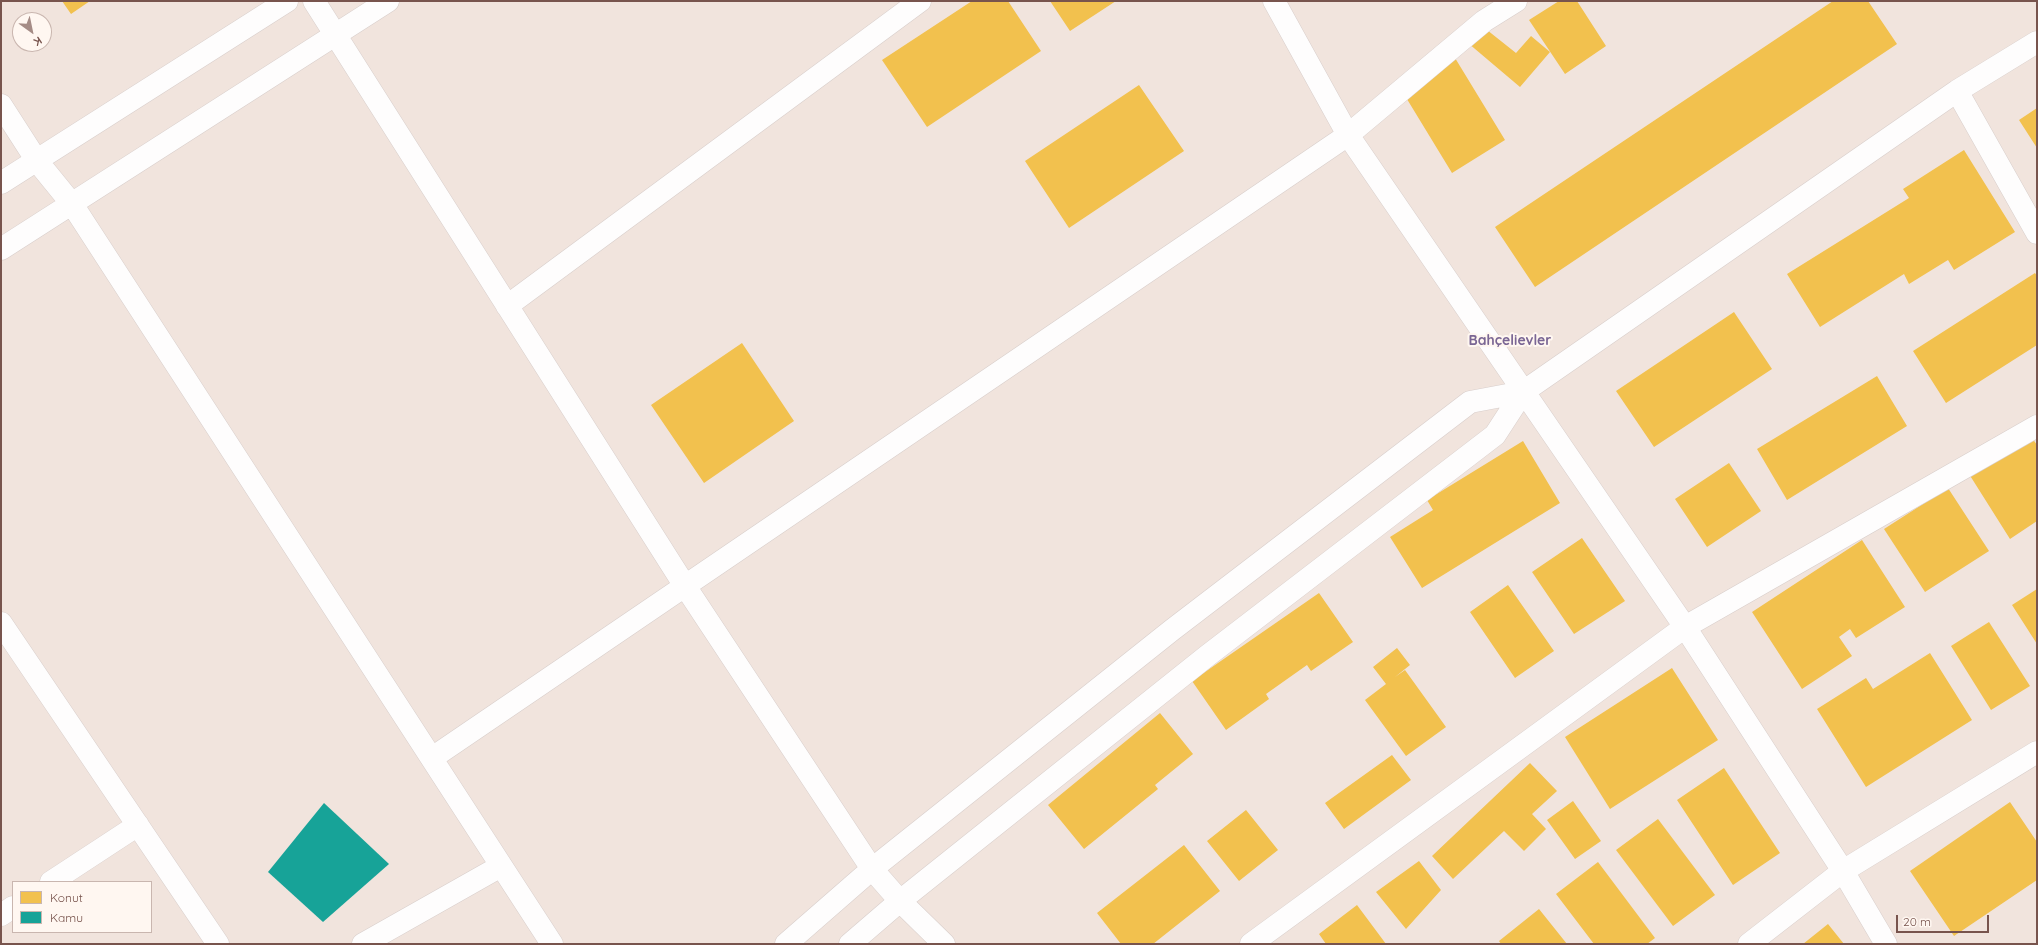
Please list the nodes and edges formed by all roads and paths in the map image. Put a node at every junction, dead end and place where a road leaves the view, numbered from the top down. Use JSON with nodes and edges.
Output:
{"nodes":[{"id":1,"x":314,"y":1,"type":"edge"},
{"id":2,"x":388,"y":1,"type":"edge"},
{"id":3,"x":920,"y":1,"type":"edge"},
{"id":4,"x":1274,"y":1,"type":"edge"},
{"id":5,"x":1516,"y":1,"type":"edge"},
{"id":6,"x":282,"y":2,"type":"edge"},
{"id":7,"x":335,"y":36,"type":"junction"},
{"id":8,"x":2037,"y":42,"type":"edge"},
{"id":9,"x":1957,"y":90,"type":"junction"},
{"id":10,"x":1,"y":105,"type":"edge"},
{"id":11,"x":1348,"y":134,"type":"junction"},
{"id":12,"x":37,"y":161,"type":"junction"},
{"id":13,"x":1,"y":183,"type":"edge"},
{"id":14,"x":72,"y":204,"type":"junction"},
{"id":15,"x":2037,"y":233,"type":"edge"},
{"id":16,"x":1,"y":249,"type":"edge"},
{"id":17,"x":506,"y":306,"type":"junction"},
{"id":18,"x":1523,"y":392,"type":"junction"},
{"id":19,"x":2037,"y":426,"type":"edge"},
{"id":20,"x":685,"y":586,"type":"junction"},
{"id":21,"x":1,"y":623,"type":"edge"},
{"id":22,"x":1685,"y":627,"type":"junction"},
{"id":23,"x":2037,"y":752,"type":"edge"},
{"id":24,"x":432,"y":758,"type":"junction"},
{"id":25,"x":138,"y":826,"type":"junction"},
{"id":26,"x":501,"y":866,"type":"junction"},
{"id":27,"x":872,"y":869,"type":"junction"},
{"id":28,"x":1843,"y":871,"type":"junction"},
{"id":29,"x":53,"y":881,"type":"edge"},
{"id":30,"x":900,"y":901,"type":"junction"},
{"id":31,"x":12,"y":908,"type":"edge"},
{"id":32,"x":1,"y":915,"type":"edge"},
{"id":33,"x":218,"y":944,"type":"edge"},
{"id":34,"x":363,"y":944,"type":"edge"},
{"id":35,"x":552,"y":944,"type":"edge"},
{"id":36,"x":786,"y":944,"type":"edge"},
{"id":37,"x":850,"y":944,"type":"edge"},
{"id":38,"x":944,"y":944,"type":"edge"},
{"id":39,"x":1251,"y":944,"type":"edge"},
{"id":40,"x":1749,"y":944,"type":"edge"},
{"id":41,"x":1886,"y":944,"type":"edge"}],
"edges":[{"from":1,"to":7,"type":"street"},
{"from":2,"to":7,"type":"street"},
{"from":3,"to":17,"type":"street"},
{"from":4,"to":11,"type":"street"},
{"from":5,"to":11,"type":"street"},
{"from":6,"to":12,"type":"street"},
{"from":7,"to":14,"type":"street"},
{"from":7,"to":17,"type":"street"},
{"from":8,"to":9,"type":"street"},
{"from":9,"to":15,"type":"street"},
{"from":9,"to":18,"type":"street"},
{"from":10,"to":12,"type":"street"},
{"from":11,"to":18,"type":"street"},
{"from":11,"to":20,"type":"street"},
{"from":12,"to":13,"type":"street"},
{"from":12,"to":14,"type":"street"},
{"from":14,"to":16,"type":"street"},
{"from":14,"to":24,"type":"street"},
{"from":17,"to":20,"type":"street"},
{"from":18,"to":22,"type":"street"},
{"from":18,"to":27,"type":"street"},
{"from":18,"to":30,"type":"street"},
{"from":19,"to":22,"type":"street"},
{"from":20,"to":24,"type":"street"},
{"from":20,"to":27,"type":"street"},
{"from":21,"to":25,"type":"street"},
{"from":22,"to":28,"type":"street"},
{"from":22,"to":39,"type":"street"},
{"from":23,"to":28,"type":"street"},
{"from":24,"to":26,"type":"street"},
{"from":25,"to":29,"type":"street"},
{"from":25,"to":33,"type":"street"},
{"from":26,"to":34,"type":"street"},
{"from":26,"to":35,"type":"street"},
{"from":27,"to":30,"type":"street"},
{"from":27,"to":36,"type":"street"},
{"from":28,"to":40,"type":"street"},
{"from":28,"to":41,"type":"street"},
{"from":30,"to":37,"type":"street"},
{"from":30,"to":38,"type":"street"},
{"from":31,"to":32,"type":"street"}]}
